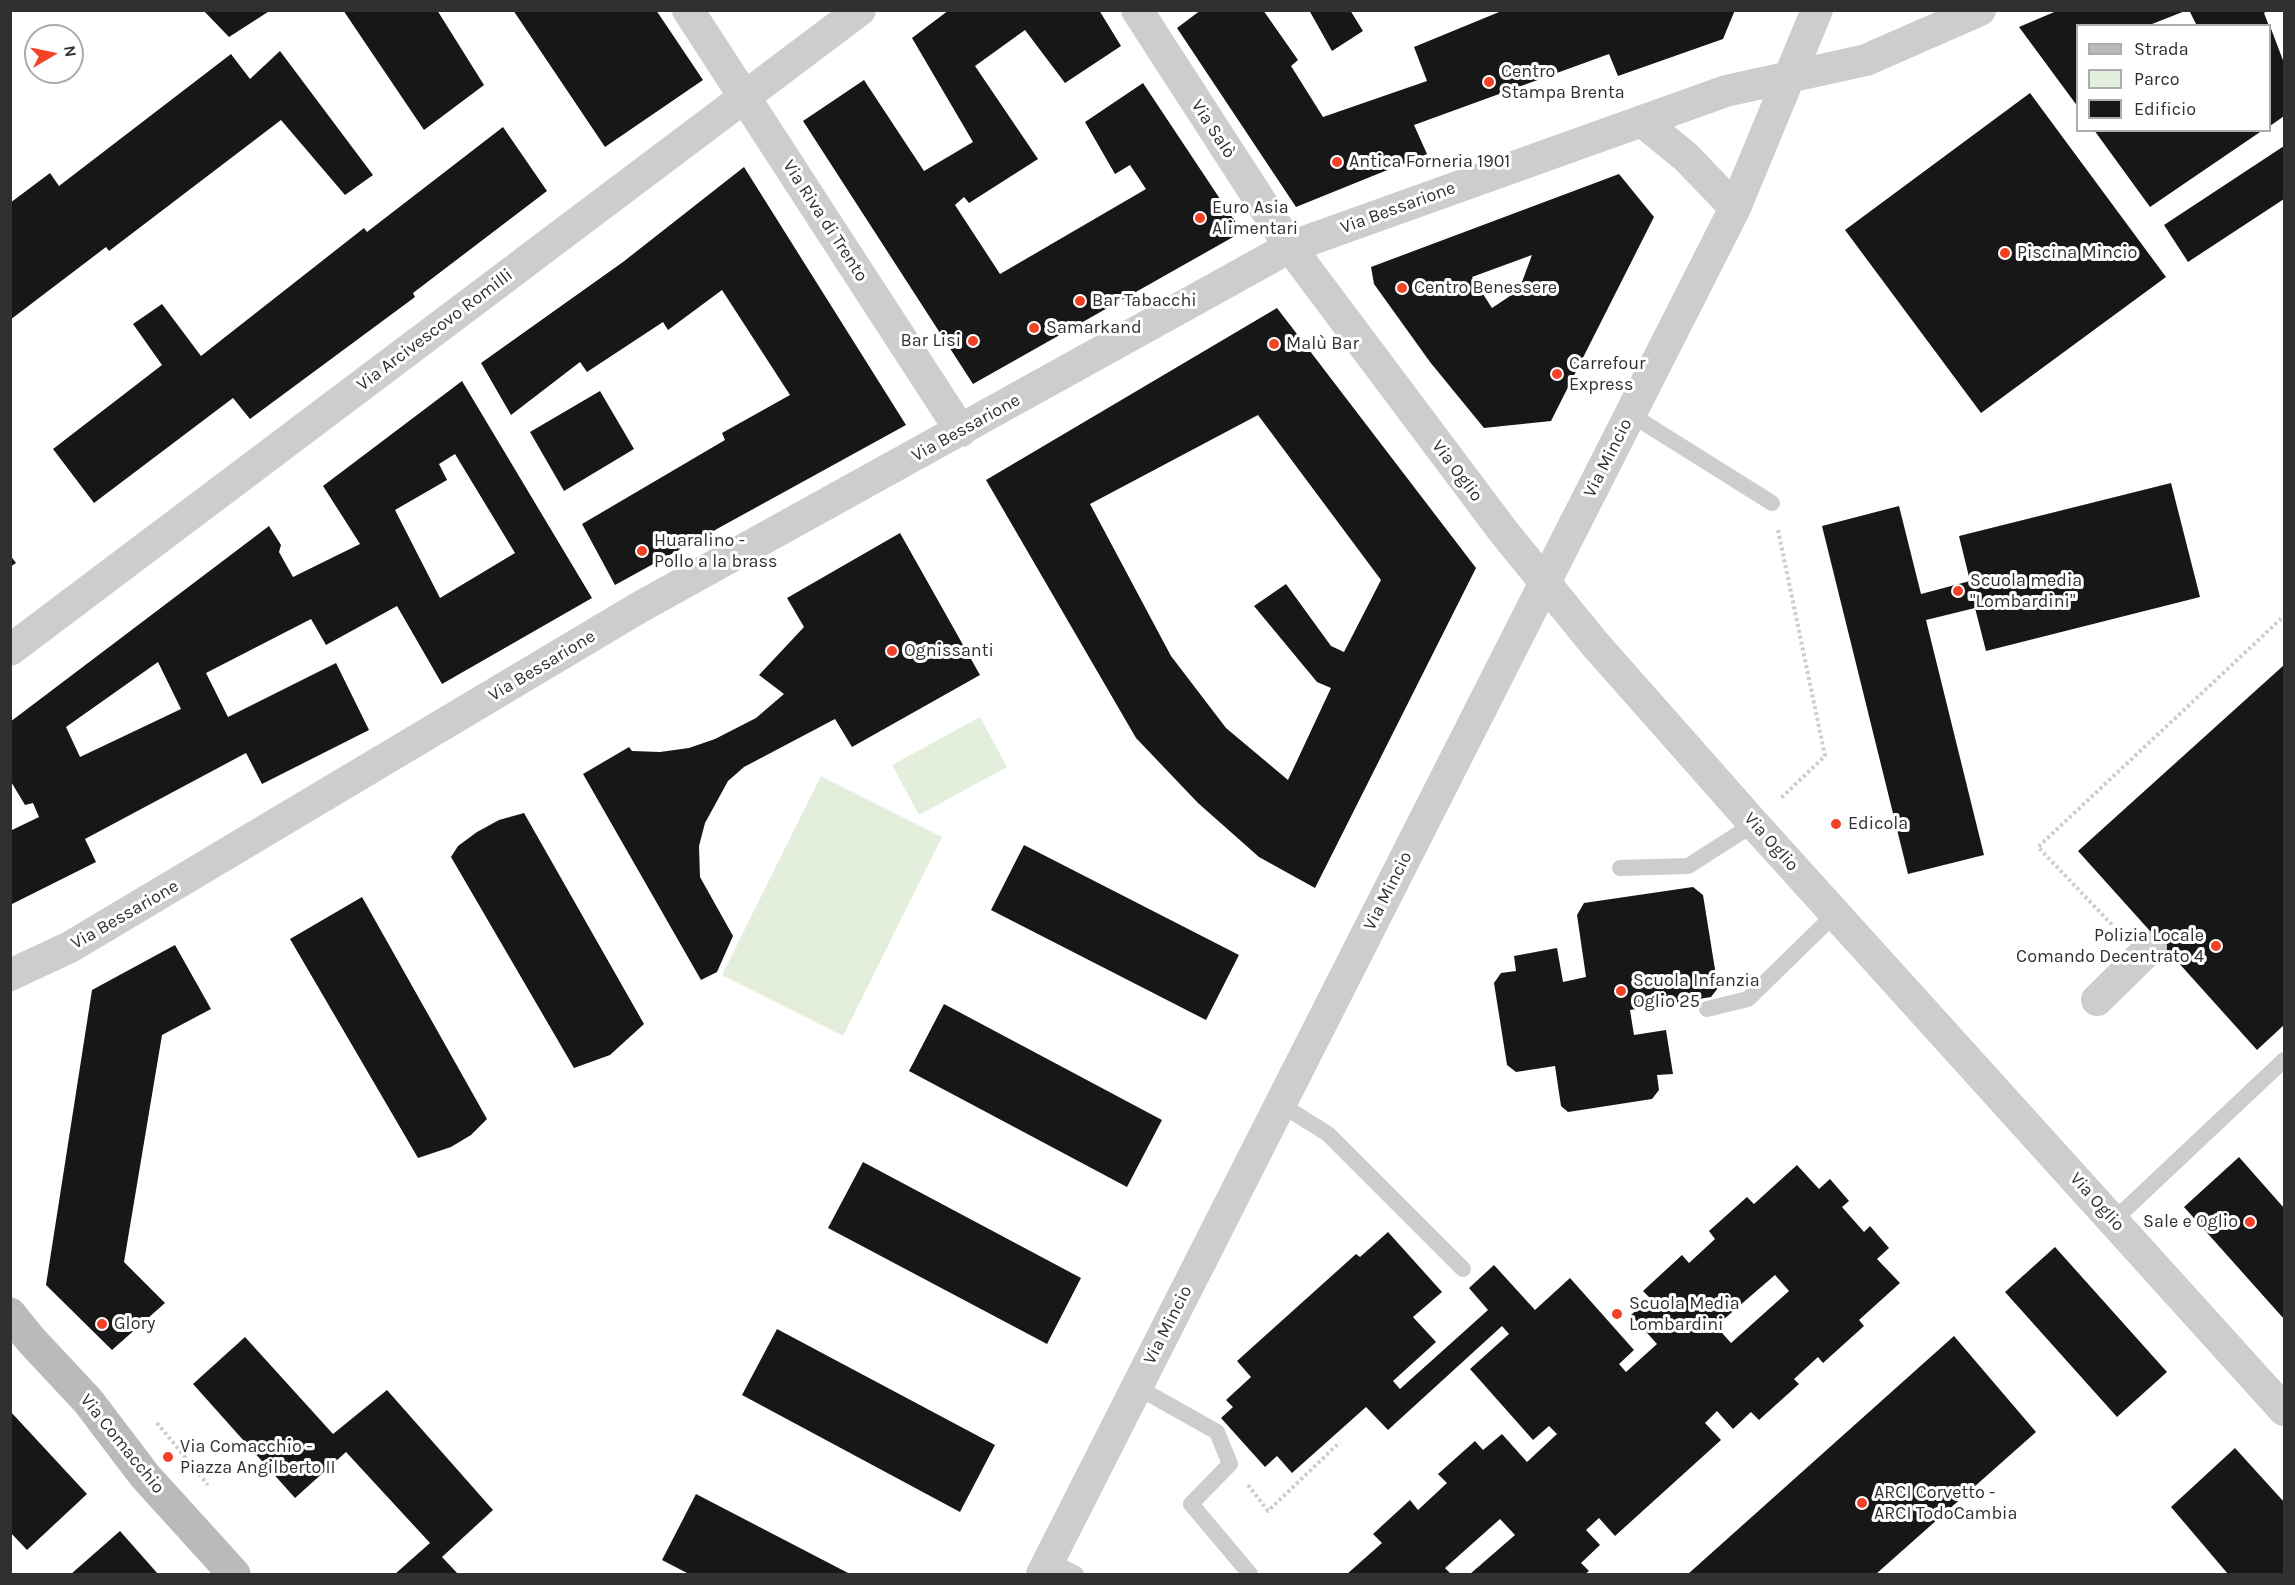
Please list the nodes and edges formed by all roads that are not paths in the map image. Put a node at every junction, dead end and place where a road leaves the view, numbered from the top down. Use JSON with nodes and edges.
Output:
{"nodes":[{"id":1,"x":688,"y":10,"type":"edge"},
{"id":2,"x":860,"y":10,"type":"edge"},
{"id":3,"x":1137,"y":10,"type":"edge"},
{"id":4,"x":1817,"y":10,"type":"edge"},
{"id":5,"x":1980,"y":10,"type":"edge"},
{"id":6,"x":1789,"y":77,"type":"junction"},
{"id":7,"x":744,"y":97,"type":"junction"},
{"id":8,"x":1642,"y":121,"type":"junction"},
{"id":9,"x":1735,"y":208,"type":"junction"},
{"id":10,"x":1290,"y":247,"type":"junction"},
{"id":11,"x":1630,"y":414,"type":"junction"},
{"id":12,"x":961,"y":431,"type":"junction"},
{"id":13,"x":1772,"y":503,"type":"road end"},
{"id":14,"x":1545,"y":582,"type":"junction"},
{"id":15,"x":10,"y":650,"type":"edge"},
{"id":16,"x":1754,"y":824,"type":"junction"},
{"id":17,"x":1620,"y":868,"type":"dead end"},
{"id":18,"x":1835,"y":914,"type":"junction"},
{"id":19,"x":2146,"y":951,"type":"road end"},
{"id":20,"x":10,"y":975,"type":"edge"},
{"id":21,"x":2097,"y":999,"type":"dead end"},
{"id":22,"x":1707,"y":1009,"type":"dead end"},
{"id":23,"x":2284,"y":1060,"type":"edge"},
{"id":24,"x":1280,"y":1104,"type":"junction"},
{"id":25,"x":2113,"y":1221,"type":"junction"},
{"id":26,"x":1463,"y":1269,"type":"dead end"},
{"id":27,"x":10,"y":1314,"type":"edge"},
{"id":28,"x":1137,"y":1387,"type":"junction"},
{"id":29,"x":2284,"y":1410,"type":"edge"},
{"id":30,"x":1056,"y":1570,"type":"edge"},
{"id":31,"x":234,"y":1575,"type":"edge"},
{"id":32,"x":1250,"y":1575,"type":"edge"}],
"edges":[{"from":1,"to":7,"type":"street","name":"Via Riva di Trento"},
{"from":2,"to":7,"type":"street","name":"Via Arcivescovo Romilli"},
{"from":3,"to":10,"type":"street","name":"Via Salò"},
{"from":4,"to":6,"type":"street","name":"Via Mincio"},
{"from":5,"to":6,"type":"street","name":"Via Bessarione"},
{"from":6,"to":8,"type":"street","name":"Via Bessarione"},
{"from":6,"to":9,"type":"street","name":"Via Mincio"},
{"from":7,"to":12,"type":"street","name":"Via Riva di Trento"},
{"from":7,"to":15,"type":"street","name":"Via Arcivescovo Romilli"},
{"from":8,"to":9,"type":"street"},
{"from":8,"to":10,"type":"street","name":"Via Bessarione"},
{"from":9,"to":11,"type":"street","name":"Via Mincio"},
{"from":10,"to":12,"type":"street","name":"Via Bessarione"},
{"from":10,"to":14,"type":"street","name":"Via Oglio"},
{"from":11,"to":13,"type":"lane"},
{"from":11,"to":14,"type":"street","name":"Via Mincio"},
{"from":12,"to":20,"type":"street","name":"Via Bessarione"},
{"from":14,"to":16,"type":"street","name":"Via Oglio"},
{"from":14,"to":24,"type":"street","name":"Via Mincio"},
{"from":16,"to":17,"type":"lane"},
{"from":16,"to":18,"type":"street","name":"Via Oglio"},
{"from":18,"to":22,"type":"lane"},
{"from":18,"to":25,"type":"street","name":"Via Oglio"},
{"from":19,"to":21,"type":"street"},
{"from":23,"to":25,"type":"lane"},
{"from":24,"to":26,"type":"lane"},
{"from":24,"to":28,"type":"street","name":"Via Mincio"},
{"from":25,"to":29,"type":"street","name":"Via Oglio"},
{"from":27,"to":31,"type":"main road","name":"Via Comacchio"},
{"from":28,"to":30,"type":"street","name":"Via Mincio"},
{"from":28,"to":32,"type":"lane"}]}
